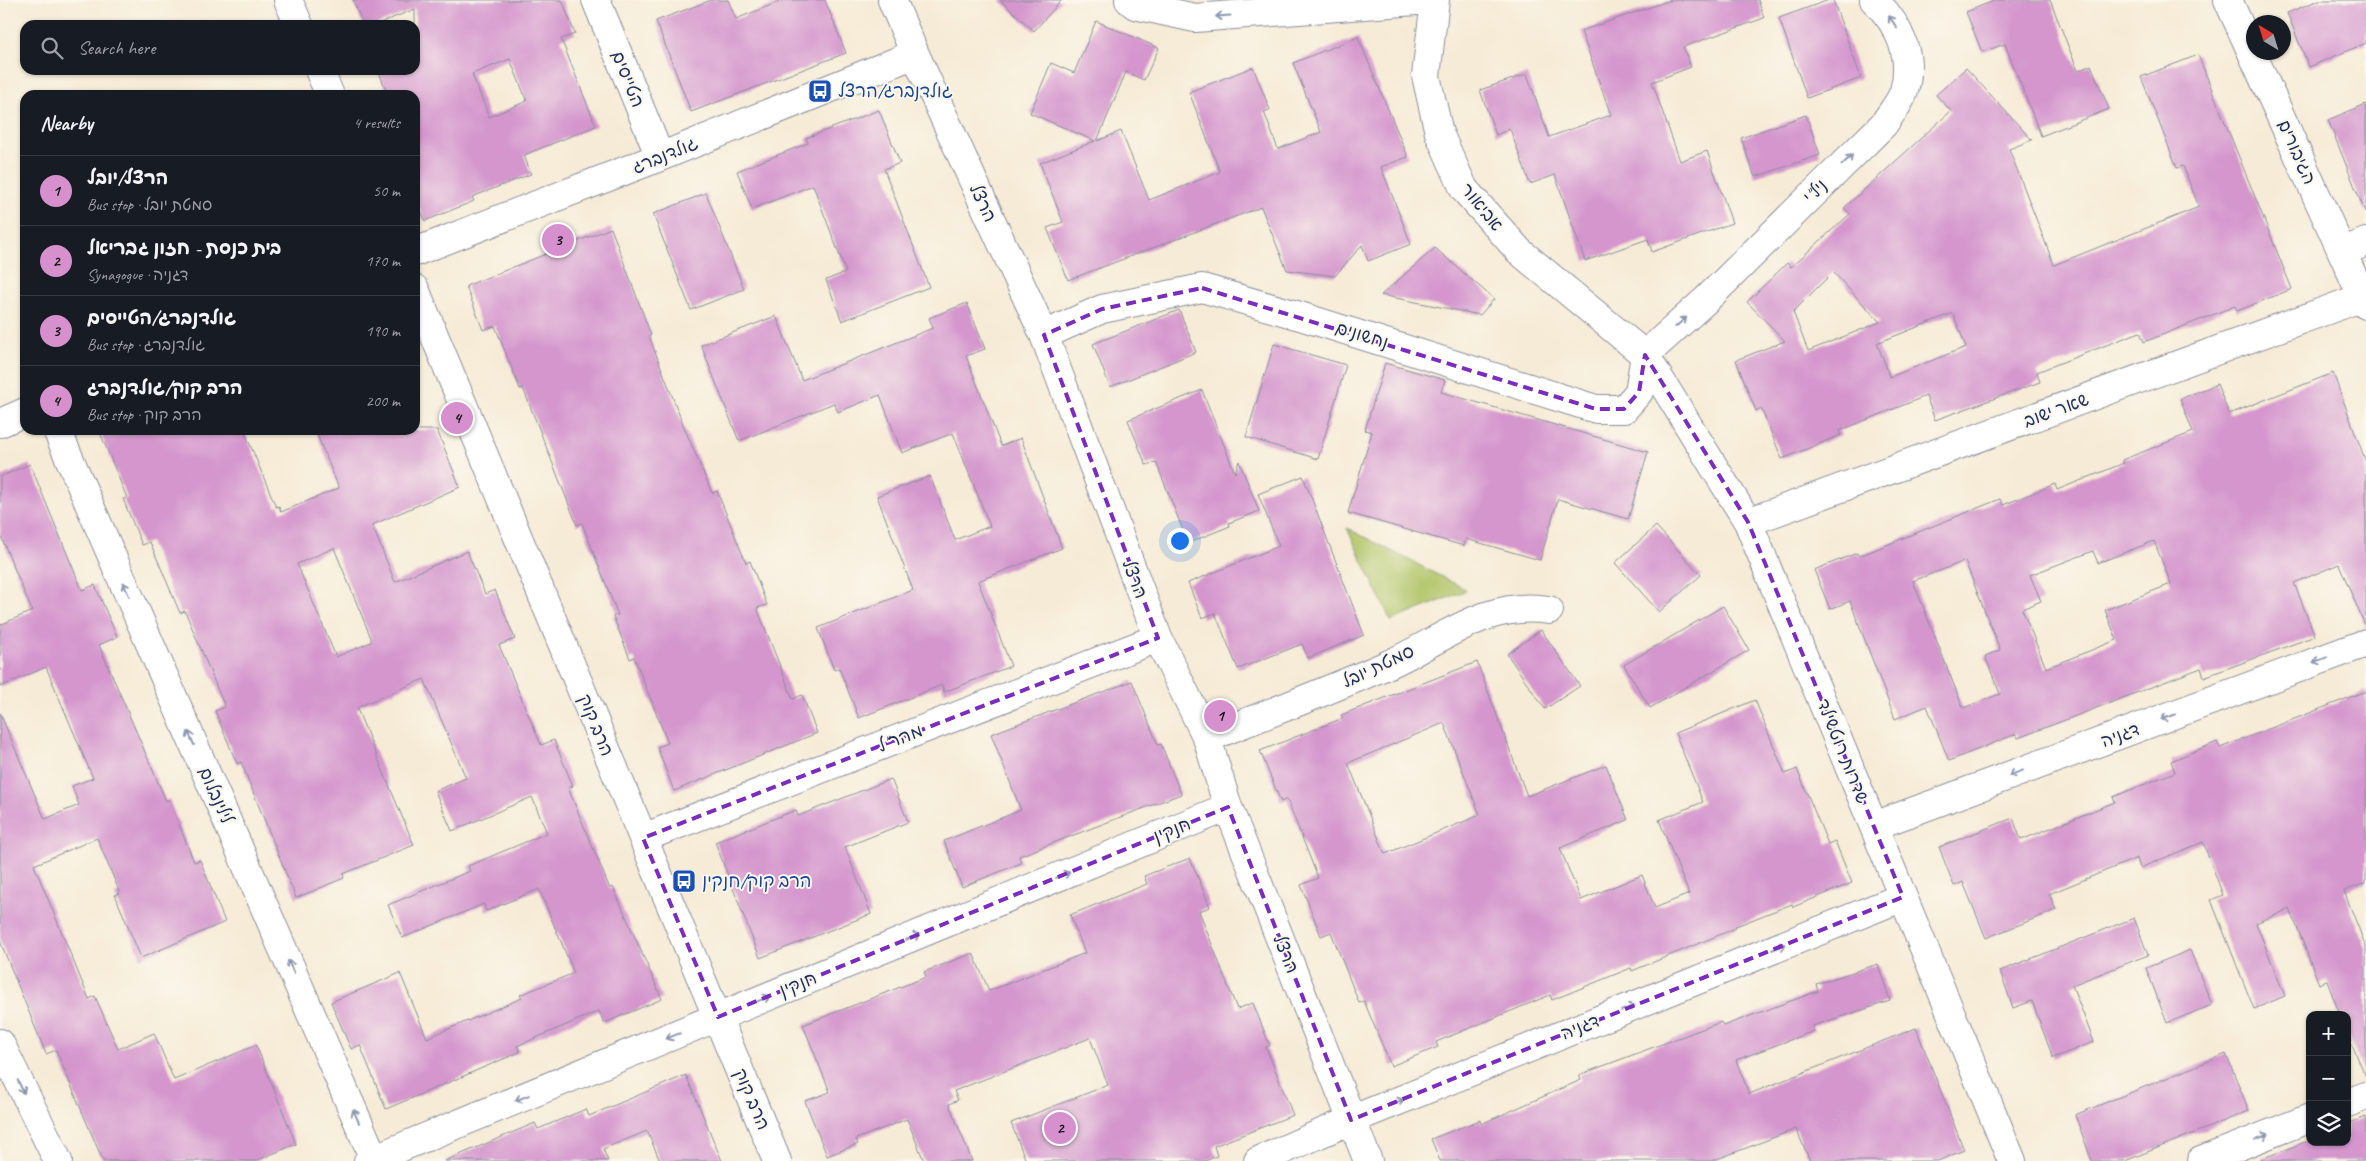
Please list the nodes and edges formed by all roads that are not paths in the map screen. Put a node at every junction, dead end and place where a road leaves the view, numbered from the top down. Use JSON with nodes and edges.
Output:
{"nodes":[{"id":1,"x":288,"y":0,"type":"edge"},
{"id":2,"x":596,"y":0,"type":"edge"},
{"id":3,"x":892,"y":0,"type":"edge"},
{"id":4,"x":1129,"y":0,"type":"edge"},
{"id":5,"x":1429,"y":0,"type":"edge"},
{"id":6,"x":1435,"y":0,"type":"edge"},
{"id":7,"x":1874,"y":0,"type":"edge"},
{"id":8,"x":2228,"y":0,"type":"edge"},
{"id":9,"x":297,"y":20,"type":"edge"},
{"id":10,"x":914,"y":54,"type":"junction"},
{"id":11,"x":321,"y":75,"type":"edge"},
{"id":12,"x":328,"y":90,"type":"edge"},
{"id":13,"x":660,"y":157,"type":"junction"},
{"id":14,"x":2354,"y":247,"type":"edge"},
{"id":15,"x":420,"y":250,"type":"edge"},
{"id":16,"x":420,"y":300,"type":"edge"},
{"id":17,"x":2364,"y":301,"type":"edge"},
{"id":18,"x":1044,"y":335,"type":"junction"},
{"id":19,"x":1645,"y":355,"type":"junction"},
{"id":20,"x":20,"y":414,"type":"edge"},
{"id":21,"x":0,"y":423,"type":"edge"},
{"id":22,"x":59,"y":435,"type":"edge"},
{"id":23,"x":1748,"y":522,"type":"junction"},
{"id":24,"x":1549,"y":610,"type":"dead end"},
{"id":25,"x":1158,"y":638,"type":"junction"},
{"id":26,"x":2366,"y":643,"type":"edge"},
{"id":27,"x":1208,"y":738,"type":"junction"},
{"id":28,"x":1228,"y":807,"type":"junction"},
{"id":29,"x":1874,"y":826,"type":"junction"},
{"id":30,"x":643,"y":838,"type":"junction"},
{"id":31,"x":1903,"y":897,"type":"junction"},
{"id":32,"x":718,"y":1017,"type":"junction"},
{"id":33,"x":0,"y":1043,"type":"edge"},
{"id":34,"x":2366,"y":1096,"type":"edge"},
{"id":35,"x":2351,"y":1102,"type":"edge"},
{"id":36,"x":1351,"y":1120,"type":"junction"},
{"id":37,"x":2306,"y":1120,"type":"edge"},
{"id":38,"x":372,"y":1160,"type":"edge"},
{"id":39,"x":58,"y":1161,"type":"edge"},
{"id":40,"x":777,"y":1161,"type":"edge"},
{"id":41,"x":1258,"y":1161,"type":"edge"},
{"id":42,"x":1368,"y":1161,"type":"edge"},
{"id":43,"x":2012,"y":1161,"type":"edge"},
{"id":44,"x":2201,"y":1161,"type":"edge"}],
"edges":[{"from":1,"to":9,"type":"street"},
{"from":2,"to":13,"type":"street","name":"הטייסים"},
{"from":3,"to":10,"type":"street","name":"הרצל"},
{"from":5,"to":4,"type":"street","one_way":true},
{"from":6,"to":19,"type":"street","name":"אביאור"},
{"from":19,"to":7,"type":"street","name":"ניל\"י","one_way":true},
{"from":8,"to":14,"type":"street","name":"הגיבורים"},
{"from":10,"to":13,"type":"street","name":"גולדנברג"},
{"from":10,"to":18,"type":"street","name":"הרצל"},
{"from":11,"to":12,"type":"street"},
{"from":13,"to":15,"type":"street","name":"גולדנברג"},
{"from":14,"to":17,"type":"street","name":"הגיבורים"},
{"from":16,"to":30,"type":"street","name":"הרב קוק"},
{"from":17,"to":23,"type":"street","name":"שאר ישוב"},
{"from":18,"to":19,"type":"street","name":"נחשונים"},
{"from":18,"to":25,"type":"street","name":"הרצל"},
{"from":19,"to":23,"type":"street","name":"שדרות רוטשילד"},
{"from":20,"to":21,"type":"street"},
{"from":38,"to":22,"type":"street","name":"לילינבלום","one_way":true},
{"from":23,"to":29,"type":"street","name":"שדרות רוטשילד"},
{"from":24,"to":27,"type":"street","name":"סמטת יובל"},
{"from":25,"to":27,"type":"street","name":"הרצל"},
{"from":25,"to":30,"type":"street","name":"מהר\"ל"},
{"from":26,"to":29,"type":"street","name":"דגניה","one_way":true},
{"from":27,"to":28,"type":"street","name":"הרצל"},
{"from":32,"to":28,"type":"street","name":"חנקין","one_way":true},
{"from":28,"to":36,"type":"street","name":"הרצל"},
{"from":29,"to":31,"type":"street","name":"שדרות רוטשילד"},
{"from":30,"to":32,"type":"street","name":"הרב קוק"},
{"from":36,"to":31,"type":"street","name":"דגניה","one_way":true},
{"from":31,"to":43,"type":"street","name":"שדרות רוטשילד"},
{"from":32,"to":38,"type":"street","name":"חנקין","one_way":true},
{"from":32,"to":40,"type":"street","name":"הרב קוק"},
{"from":33,"to":39,"type":"street","one_way":true},
{"from":34,"to":35,"type":"street"},
{"from":36,"to":41,"type":"street","name":"דגניה"},
{"from":36,"to":42,"type":"street","name":"הרצל"},
{"from":44,"to":37,"type":"street","one_way":true}]}
